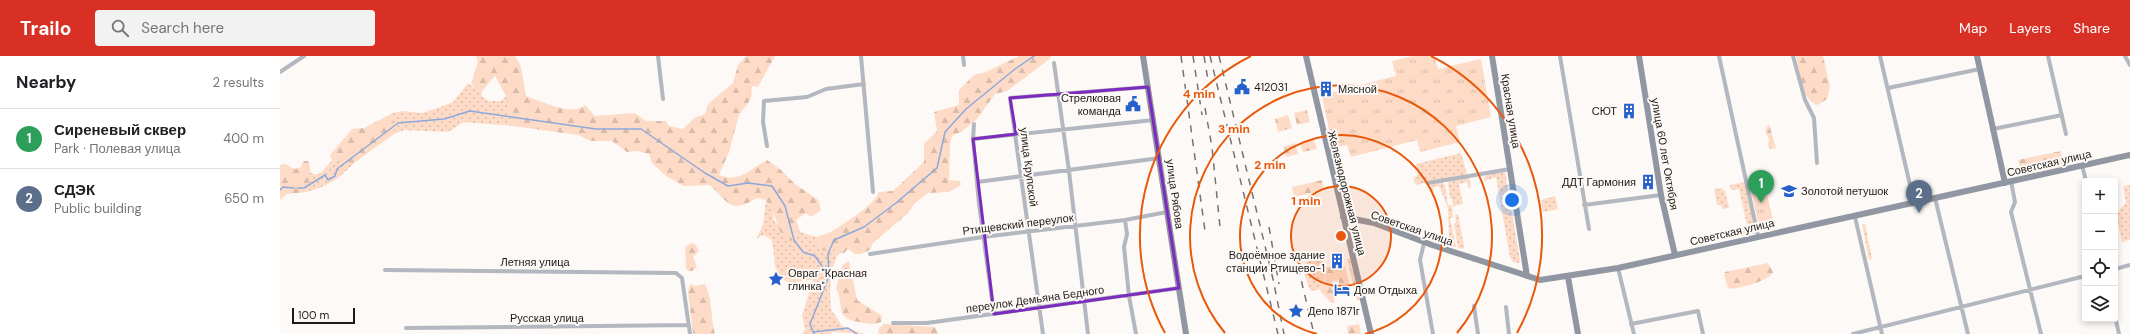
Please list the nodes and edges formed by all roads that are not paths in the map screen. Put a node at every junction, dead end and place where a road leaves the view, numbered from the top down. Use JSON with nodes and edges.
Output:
{"nodes":[{"id":1,"x":304,"y":56,"type":"edge"},
{"id":2,"x":658,"y":56,"type":"edge"},
{"id":3,"x":861,"y":56,"type":"edge"},
{"id":4,"x":964,"y":56,"type":"edge"},
{"id":5,"x":1144,"y":56,"type":"edge"},
{"id":6,"x":1306,"y":56,"type":"edge"},
{"id":7,"x":1492,"y":56,"type":"edge"},
{"id":8,"x":1560,"y":56,"type":"edge"},
{"id":9,"x":1639,"y":56,"type":"edge"},
{"id":10,"x":1719,"y":56,"type":"edge"},
{"id":11,"x":1793,"y":56,"type":"edge"},
{"id":12,"x":1880,"y":56,"type":"edge"},
{"id":13,"x":1977,"y":56,"type":"edge"},
{"id":14,"x":2048,"y":56,"type":"edge"},
{"id":15,"x":2125,"y":56,"type":"edge"},
{"id":16,"x":1054,"y":63,"type":"dead end"},
{"id":17,"x":964,"y":65,"type":"dead end"},
{"id":18,"x":2130,"y":65,"type":"edge"},
{"id":19,"x":1980,"y":69,"type":"junction"},
{"id":20,"x":280,"y":72,"type":"edge"},
{"id":21,"x":864,"y":84,"type":"junction"},
{"id":22,"x":1148,"y":87,"type":"junction"},
{"id":23,"x":1888,"y":88,"type":"junction"},
{"id":24,"x":1058,"y":94,"type":"junction"},
{"id":25,"x":663,"y":99,"type":"dead end"},
{"id":26,"x":2062,"y":115,"type":"junction"},
{"id":27,"x":1154,"y":120,"type":"junction"},
{"id":28,"x":974,"y":124,"type":"dead end"},
{"id":29,"x":1993,"y":129,"type":"junction"},
{"id":30,"x":1062,"y":130,"type":"junction"},
{"id":31,"x":1016,"y":134,"type":"junction"},
{"id":32,"x":2066,"y":134,"type":"dead end"},
{"id":33,"x":973,"y":138,"type":"junction"},
{"id":34,"x":767,"y":146,"type":"dead end"},
{"id":35,"x":2130,"y":155,"type":"edge"},
{"id":36,"x":1160,"y":158,"type":"junction"},
{"id":37,"x":1817,"y":163,"type":"dead end"},
{"id":38,"x":2082,"y":165,"type":"junction"},
{"id":39,"x":1510,"y":169,"type":"junction"},
{"id":40,"x":1069,"y":171,"type":"junction"},
{"id":41,"x":1021,"y":176,"type":"junction"},
{"id":42,"x":2085,"y":178,"type":"edge"},
{"id":43,"x":977,"y":182,"type":"junction"},
{"id":44,"x":2008,"y":182,"type":"junction"},
{"id":45,"x":1428,"y":183,"type":"dead end"},
{"id":46,"x":873,"y":192,"type":"dead end"},
{"id":47,"x":1661,"y":195,"type":"junction"},
{"id":48,"x":1934,"y":198,"type":"junction"},
{"id":49,"x":1914,"y":202,"type":"junction"},
{"id":50,"x":1584,"y":206,"type":"junction"},
{"id":51,"x":1167,"y":212,"type":"junction"},
{"id":52,"x":1343,"y":217,"type":"junction"},
{"id":53,"x":1856,"y":217,"type":"junction"},
{"id":54,"x":1125,"y":220,"type":"junction"},
{"id":55,"x":1076,"y":227,"type":"junction"},
{"id":56,"x":1589,"y":229,"type":"dead end"},
{"id":57,"x":1028,"y":232,"type":"junction"},
{"id":58,"x":1758,"y":236,"type":"junction"},
{"id":59,"x":983,"y":237,"type":"junction"},
{"id":60,"x":1424,"y":243,"type":"junction"},
{"id":61,"x":870,"y":254,"type":"dead end"},
{"id":62,"x":1675,"y":255,"type":"junction"},
{"id":63,"x":2130,"y":265,"type":"edge"},
{"id":64,"x":2118,"y":267,"type":"edge"},
{"id":65,"x":1618,"y":268,"type":"junction"},
{"id":66,"x":386,"y":270,"type":"dead end"},
{"id":67,"x":1527,"y":276,"type":"junction"},
{"id":68,"x":1568,"y":277,"type":"junction"},
{"id":69,"x":2082,"y":277,"type":"edge"},
{"id":70,"x":1179,"y":288,"type":"junction"},
{"id":71,"x":2030,"y":289,"type":"junction"},
{"id":72,"x":1129,"y":296,"type":"junction"},
{"id":73,"x":1084,"y":301,"type":"junction"},
{"id":74,"x":1474,"y":306,"type":"dead end"},
{"id":75,"x":1961,"y":306,"type":"junction"},
{"id":76,"x":1038,"y":308,"type":"junction"},
{"id":77,"x":1506,"y":308,"type":"dead end"},
{"id":78,"x":994,"y":314,"type":"junction"},
{"id":79,"x":893,"y":322,"type":"dead end"},
{"id":80,"x":2116,"y":322,"type":"edge"},
{"id":81,"x":1631,"y":324,"type":"junction"},
{"id":82,"x":689,"y":325,"type":"junction"},
{"id":83,"x":1880,"y":326,"type":"junction"},
{"id":84,"x":406,"y":328,"type":"dead end"},
{"id":85,"x":690,"y":334,"type":"edge"},
{"id":86,"x":1043,"y":334,"type":"edge"},
{"id":87,"x":1088,"y":334,"type":"edge"},
{"id":88,"x":1136,"y":334,"type":"edge"},
{"id":89,"x":1186,"y":334,"type":"edge"},
{"id":90,"x":1371,"y":334,"type":"edge"},
{"id":91,"x":1433,"y":334,"type":"edge"},
{"id":92,"x":1478,"y":334,"type":"edge"},
{"id":93,"x":1510,"y":334,"type":"edge"},
{"id":94,"x":1578,"y":334,"type":"edge"},
{"id":95,"x":1634,"y":334,"type":"edge"},
{"id":96,"x":1702,"y":334,"type":"edge"},
{"id":97,"x":1853,"y":334,"type":"edge"},
{"id":98,"x":1882,"y":334,"type":"edge"},
{"id":99,"x":1968,"y":334,"type":"edge"},
{"id":100,"x":2041,"y":334,"type":"edge"},
{"id":101,"x":2119,"y":334,"type":"edge"}],
"edges":[{"from":1,"to":20,"type":"street"},
{"from":2,"to":25,"type":"street"},
{"from":3,"to":21,"type":"street"},
{"from":4,"to":17,"type":"street"},
{"from":5,"to":22,"type":"street","name":"улица Рябова"},
{"from":6,"to":52,"type":"street","name":"Железнодорожная улица"},
{"from":7,"to":39,"type":"street","name":"Красная улица"},
{"from":8,"to":50,"type":"street"},
{"from":9,"to":47,"type":"street","name":"улица 60 лет Октября"},
{"from":10,"to":58,"type":"street"},
{"from":11,"to":37,"type":"street"},
{"from":12,"to":23,"type":"street"},
{"from":13,"to":19,"type":"street"},
{"from":14,"to":26,"type":"street"},
{"from":15,"to":18,"type":"street"},
{"from":16,"to":24,"type":"street"},
{"from":19,"to":23,"type":"street"},
{"from":19,"to":29,"type":"street"},
{"from":21,"to":34,"type":"street"},
{"from":21,"to":46,"type":"street"},
{"from":22,"to":24,"type":"street"},
{"from":22,"to":27,"type":"street","name":"улица Рябова"},
{"from":23,"to":49,"type":"street"},
{"from":24,"to":30,"type":"street"},
{"from":24,"to":31,"type":"street","name":"улица Крупской"},
{"from":26,"to":29,"type":"street"},
{"from":26,"to":32,"type":"street"},
{"from":27,"to":30,"type":"street"},
{"from":27,"to":36,"type":"street","name":"улица Рябова"},
{"from":28,"to":33,"type":"street"},
{"from":29,"to":44,"type":"street"},
{"from":30,"to":31,"type":"street"},
{"from":30,"to":40,"type":"street"},
{"from":31,"to":33,"type":"street"},
{"from":31,"to":41,"type":"street","name":"улица Крупской"},
{"from":33,"to":43,"type":"street"},
{"from":35,"to":38,"type":"street","name":"Советская улица"},
{"from":36,"to":40,"type":"street"},
{"from":36,"to":51,"type":"street","name":"улица Рябова"},
{"from":38,"to":42,"type":"street"},
{"from":38,"to":44,"type":"street","name":"Советская улица"},
{"from":39,"to":45,"type":"street"},
{"from":39,"to":67,"type":"street","name":"Красная улица"},
{"from":40,"to":41,"type":"street"},
{"from":40,"to":55,"type":"street"},
{"from":41,"to":43,"type":"street"},
{"from":41,"to":57,"type":"street","name":"улица Крупской"},
{"from":43,"to":59,"type":"street"},
{"from":44,"to":48,"type":"street","name":"Советская улица"},
{"from":44,"to":71,"type":"street"},
{"from":47,"to":50,"type":"street"},
{"from":47,"to":62,"type":"street","name":"улица 60 лет Октября"},
{"from":48,"to":49,"type":"street","name":"Советская улица"},
{"from":48,"to":75,"type":"street"},
{"from":49,"to":53,"type":"street","name":"Советская улица"},
{"from":50,"to":56,"type":"street"},
{"from":51,"to":54,"type":"street","name":"Ртищевский переулок"},
{"from":51,"to":70,"type":"street","name":"улица Рябова"},
{"from":52,"to":60,"type":"street","name":"Советская улица"},
{"from":52,"to":90,"type":"street","name":"Железнодорожная улица"},
{"from":53,"to":58,"type":"street","name":"Советская улица"},
{"from":53,"to":83,"type":"street"},
{"from":54,"to":55,"type":"street","name":"Ртищевский переулок"},
{"from":54,"to":72,"type":"street"},
{"from":55,"to":57,"type":"street","name":"Ртищевский переулок"},
{"from":55,"to":73,"type":"street"},
{"from":57,"to":59,"type":"street","name":"Ртищевский переулок"},
{"from":57,"to":76,"type":"street","name":"улица Крупской"},
{"from":58,"to":62,"type":"street","name":"Советская улица"},
{"from":59,"to":61,"type":"street","name":"Ртищевский переулок"},
{"from":59,"to":78,"type":"street"},
{"from":60,"to":67,"type":"street","name":"Советская улица"},
{"from":60,"to":91,"type":"street"},
{"from":62,"to":65,"type":"street","name":"Советская улица"},
{"from":63,"to":64,"type":"street"},
{"from":65,"to":68,"type":"street","name":"Советская улица"},
{"from":65,"to":81,"type":"street"},
{"from":66,"to":82,"type":"street","name":"Летняя улица"},
{"from":67,"to":68,"type":"street","name":"Советская улица"},
{"from":68,"to":94,"type":"street"},
{"from":69,"to":71,"type":"street"},
{"from":70,"to":72,"type":"street","name":"переулок Демьяна Бедного"},
{"from":70,"to":89,"type":"street","name":"улица Рябова"},
{"from":71,"to":75,"type":"street"},
{"from":71,"to":100,"type":"street"},
{"from":72,"to":73,"type":"street","name":"переулок Демьяна Бедного"},
{"from":72,"to":88,"type":"street"},
{"from":73,"to":76,"type":"street","name":"переулок Демьяна Бедного"},
{"from":73,"to":87,"type":"street"},
{"from":74,"to":92,"type":"street"},
{"from":75,"to":83,"type":"street"},
{"from":75,"to":99,"type":"street"},
{"from":76,"to":78,"type":"street","name":"переулок Демьяна Бедного"},
{"from":76,"to":86,"type":"street","name":"улица Крупской"},
{"from":77,"to":93,"type":"street"},
{"from":78,"to":79,"type":"street","name":"переулок Демьяна Бедного"},
{"from":80,"to":101,"type":"street"},
{"from":81,"to":95,"type":"street"},
{"from":81,"to":96,"type":"street"},
{"from":82,"to":84,"type":"street","name":"Русская улица"},
{"from":82,"to":85,"type":"street"},
{"from":83,"to":97,"type":"street"},
{"from":83,"to":98,"type":"street"}]}
